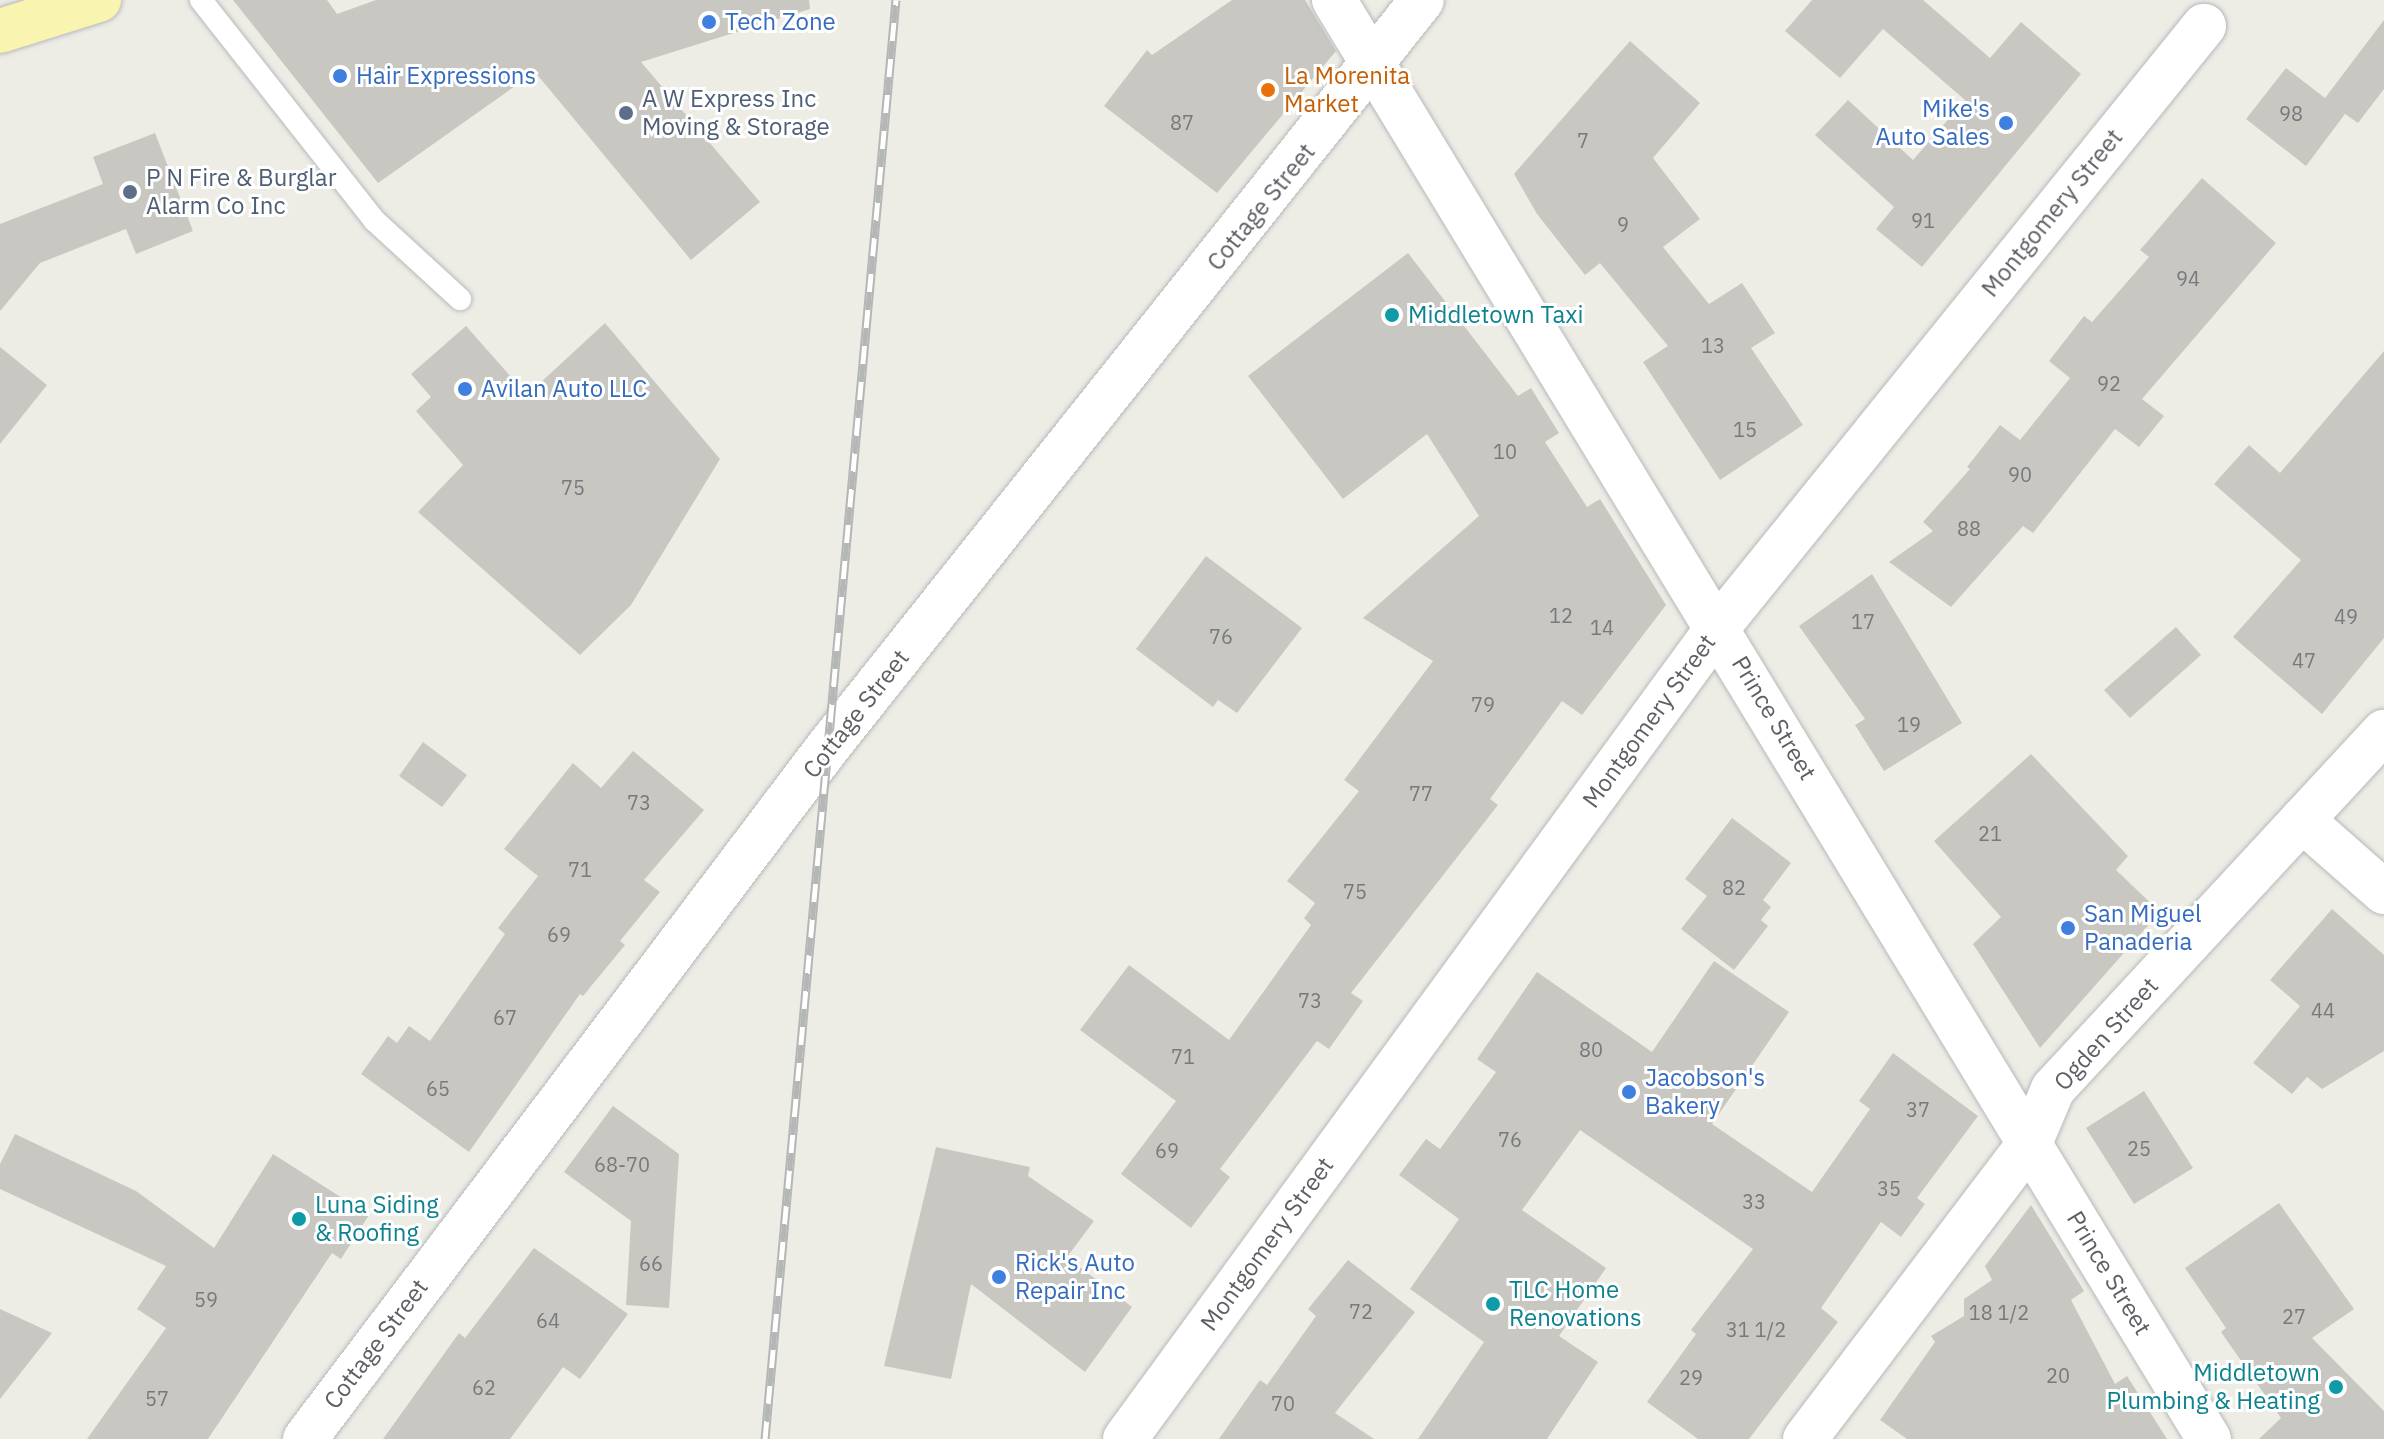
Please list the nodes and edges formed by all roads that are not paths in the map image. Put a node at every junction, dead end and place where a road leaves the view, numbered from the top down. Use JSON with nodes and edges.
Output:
{"nodes":[{"id":1,"x":99,"y":0,"type":"edge"},
{"id":2,"x":201,"y":0,"type":"edge"},
{"id":3,"x":1334,"y":0,"type":"edge"},
{"id":4,"x":1422,"y":0,"type":"edge"},
{"id":5,"x":2204,"y":26,"type":"dead end"},
{"id":6,"x":0,"y":31,"type":"edge"},
{"id":7,"x":1374,"y":66,"type":"junction"},
{"id":8,"x":460,"y":299,"type":"dead end"},
{"id":9,"x":1718,"y":627,"type":"junction"},
{"id":10,"x":2384,"y":732,"type":"edge"},
{"id":11,"x":2302,"y":820,"type":"junction"},
{"id":12,"x":2384,"y":892,"type":"edge"},
{"id":13,"x":2031,"y":1141,"type":"junction"},
{"id":14,"x":305,"y":1439,"type":"edge"},
{"id":15,"x":1125,"y":1439,"type":"edge"},
{"id":16,"x":1805,"y":1439,"type":"edge"},
{"id":17,"x":2209,"y":1439,"type":"edge"}],
"edges":[{"from":1,"to":6,"type":"main road"},
{"from":2,"to":8,"type":"lane"},
{"from":3,"to":7,"type":"street","name":"Prince Street"},
{"from":4,"to":7,"type":"street","name":"Cottage Street"},
{"from":5,"to":9,"type":"street","name":"Montgomery Street"},
{"from":7,"to":9,"type":"street","name":"Prince Street"},
{"from":7,"to":14,"type":"street","name":"Cottage Street"},
{"from":9,"to":13,"type":"street","name":"Prince Street"},
{"from":9,"to":15,"type":"street","name":"Montgomery Street"},
{"from":10,"to":11,"type":"street","name":"Ogden Street"},
{"from":11,"to":12,"type":"street"},
{"from":11,"to":13,"type":"street","name":"Ogden Street"},
{"from":13,"to":16,"type":"street","name":"Ogden Street"},
{"from":13,"to":17,"type":"street","name":"Prince Street"}]}
